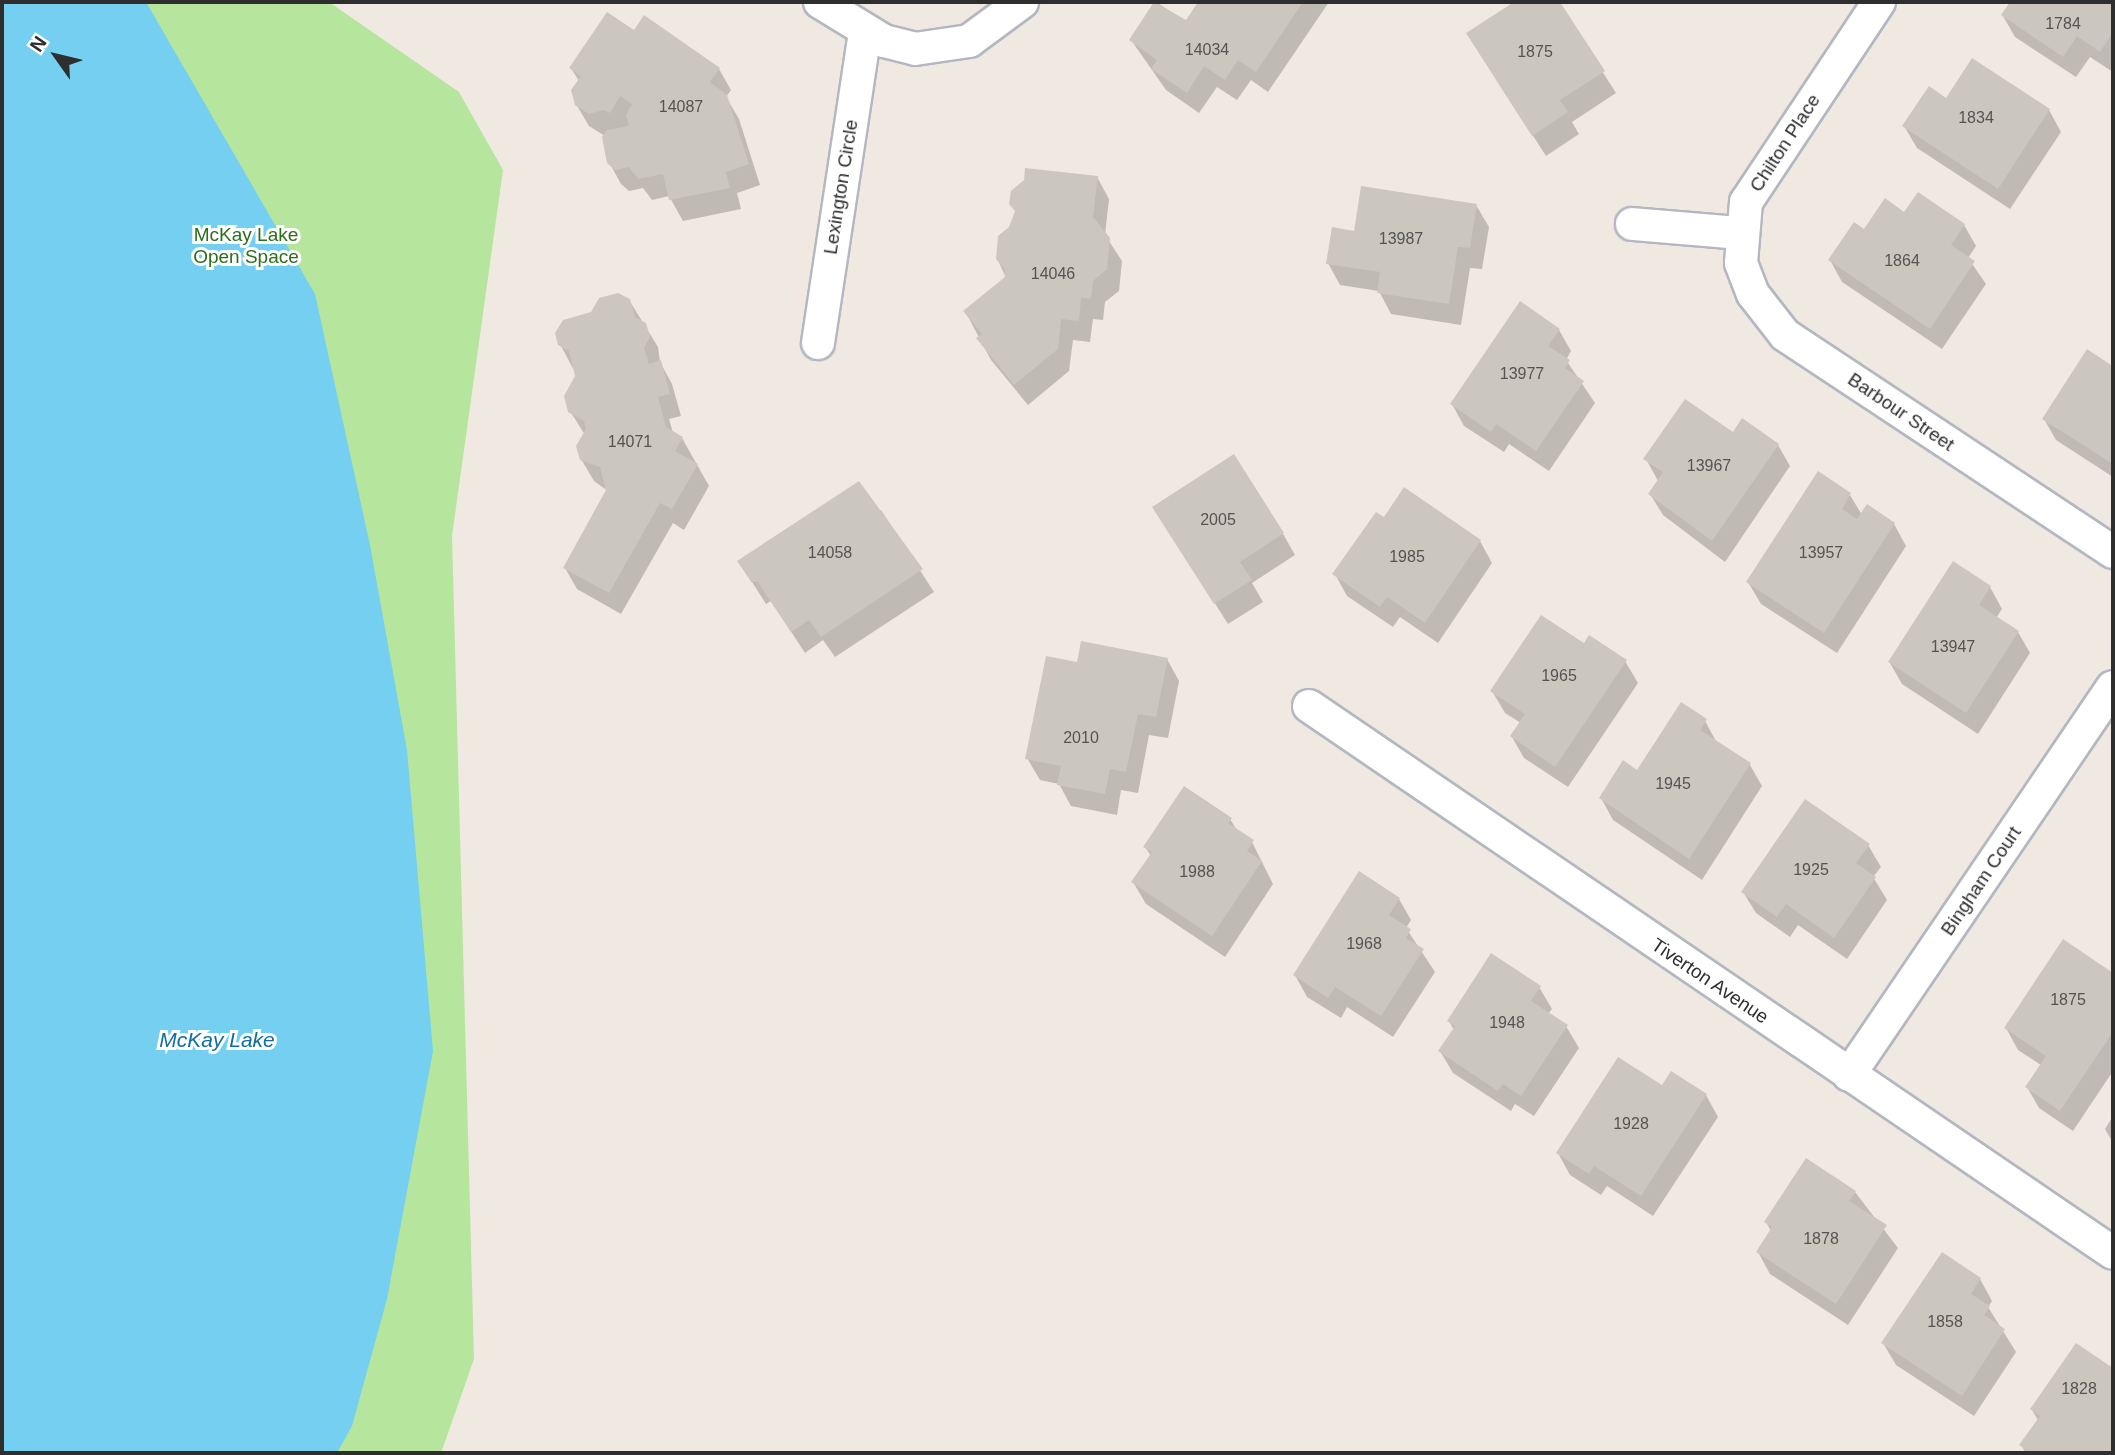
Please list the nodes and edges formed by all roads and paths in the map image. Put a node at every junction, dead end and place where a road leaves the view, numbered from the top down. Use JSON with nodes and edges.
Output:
{"nodes":[{"id":1,"x":820,"y":2,"type":"edge"},
{"id":2,"x":1022,"y":2,"type":"edge"},
{"id":3,"x":1879,"y":2,"type":"edge"},
{"id":4,"x":865,"y":31,"type":"junction"},
{"id":5,"x":1632,"y":224,"type":"dead end"},
{"id":6,"x":1741,"y":233,"type":"junction"},
{"id":7,"x":818,"y":343,"type":"dead end"},
{"id":8,"x":2113,"y":552,"type":"edge"},
{"id":9,"x":2113,"y":687,"type":"edge"},
{"id":10,"x":1309,"y":706,"type":"dead end"},
{"id":11,"x":1849,"y":1075,"type":"junction"},
{"id":12,"x":2113,"y":1253,"type":"edge"}],
"edges":[{"from":1,"to":4,"type":"street"},
{"from":2,"to":4,"type":"street"},
{"from":3,"to":6,"type":"street","name":"Chilton Place"},
{"from":4,"to":7,"type":"street","name":"Lexington Circle"},
{"from":5,"to":6,"type":"street"},
{"from":6,"to":8,"type":"street","name":"Barbour Street"},
{"from":9,"to":11,"type":"street","name":"Bingham Court"},
{"from":10,"to":11,"type":"street","name":"Tiverton Avenue"},
{"from":11,"to":12,"type":"street","name":"Tiverton Avenue"}]}
